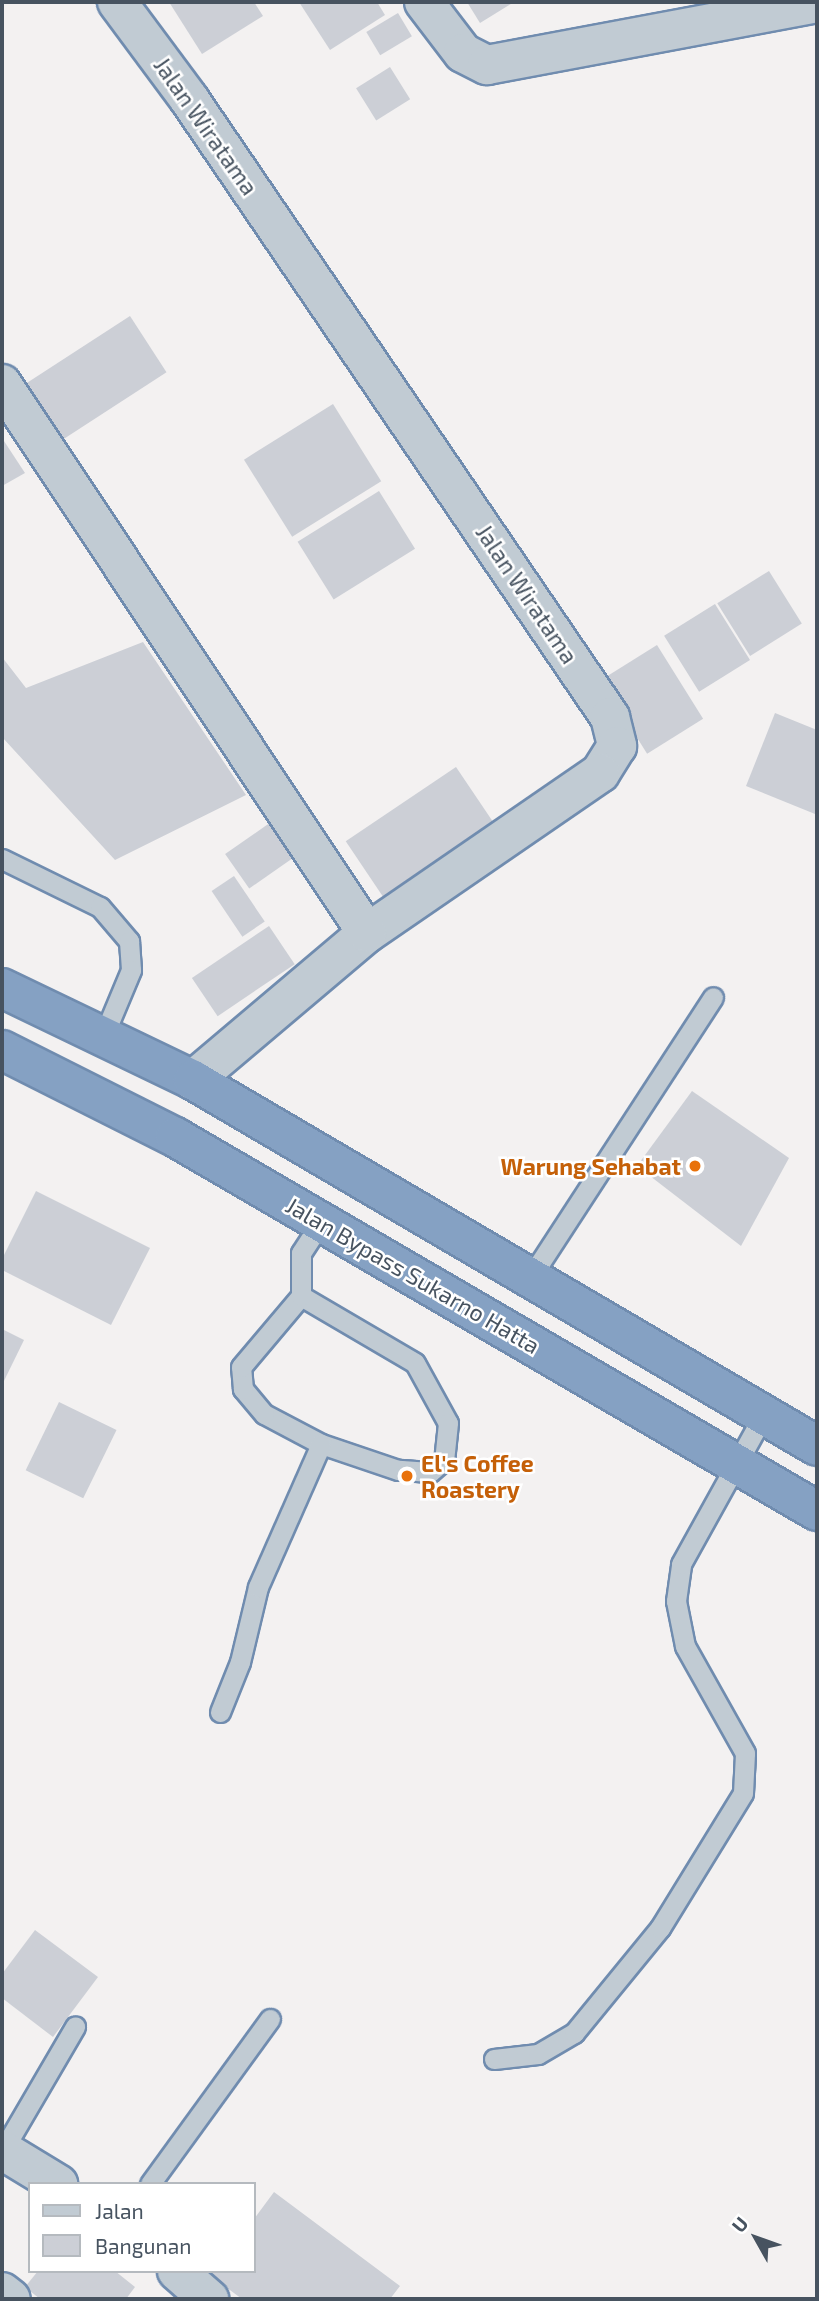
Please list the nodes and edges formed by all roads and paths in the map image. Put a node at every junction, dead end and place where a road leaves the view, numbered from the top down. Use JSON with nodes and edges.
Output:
{"nodes":[{"id":1,"x":117,"y":2,"type":"edge"},
{"id":2,"x":424,"y":2,"type":"edge"},
{"id":3,"x":817,"y":3,"type":"edge"},
{"id":4,"x":775,"y":6,"type":"edge"},
{"id":5,"x":2,"y":384,"type":"edge"},
{"id":6,"x":2,"y":859,"type":"edge"},
{"id":7,"x":367,"y":933,"type":"junction"},
{"id":8,"x":2,"y":988,"type":"edge"},
{"id":9,"x":713,"y":997,"type":"dead end"},
{"id":10,"x":103,"y":1037,"type":"junction"},
{"id":11,"x":2,"y":1050,"type":"edge"},
{"id":12,"x":193,"y":1080,"type":"junction"},
{"id":13,"x":321,"y":1222,"type":"junction"},
{"id":14,"x":530,"y":1278,"type":"junction"},
{"id":15,"x":301,"y":1296,"type":"junction"},
{"id":16,"x":654,"y":1350,"type":"junction"},
{"id":17,"x":626,"y":1399,"type":"junction"},
{"id":18,"x":764,"y":1415,"type":"junction"},
{"id":19,"x":321,"y":1444,"type":"junction"},
{"id":20,"x":817,"y":1446,"type":"edge"},
{"id":21,"x":737,"y":1464,"type":"junction"},
{"id":22,"x":817,"y":1511,"type":"edge"},
{"id":23,"x":220,"y":1712,"type":"dead end"},
{"id":24,"x":270,"y":2019,"type":"dead end"},
{"id":25,"x":75,"y":2028,"type":"dead end"},
{"id":26,"x":494,"y":2059,"type":"dead end"},
{"id":27,"x":2,"y":2150,"type":"edge"},
{"id":28,"x":55,"y":2182,"type":"edge"},
{"id":29,"x":151,"y":2182,"type":"edge"},
{"id":30,"x":179,"y":2273,"type":"edge"},
{"id":31,"x":2,"y":2292,"type":"edge"},
{"id":32,"x":11,"y":2299,"type":"edge"},
{"id":33,"x":209,"y":2299,"type":"edge"}],
"edges":[{"from":1,"to":7,"type":"street","name":"Jalan Wiratama"},
{"from":2,"to":4,"type":"street"},
{"from":3,"to":4,"type":"street"},
{"from":5,"to":7,"type":"street"},
{"from":6,"to":10,"type":"lane"},
{"from":7,"to":12,"type":"street","name":"Jalan Wiratama"},
{"from":8,"to":10,"type":"highway"},
{"from":9,"to":14,"type":"lane"},
{"from":10,"to":12,"type":"highway"},
{"from":11,"to":13,"type":"highway","name":"Jalan Bypass Sukarno Hatta"},
{"from":12,"to":14,"type":"highway"},
{"from":13,"to":15,"type":"lane"},
{"from":13,"to":17,"type":"highway","name":"Jalan Bypass Sukarno Hatta"},
{"from":14,"to":16,"type":"highway"},
{"from":15,"to":19,"type":"lane"},
{"from":15,"to":19,"type":"lane"},
{"from":16,"to":17,"type":"highway"},
{"from":16,"to":18,"type":"highway"},
{"from":17,"to":21,"type":"highway","name":"Jalan Bypass Sukarno Hatta"},
{"from":18,"to":20,"type":"highway"},
{"from":18,"to":21,"type":"lane"},
{"from":19,"to":23,"type":"lane"},
{"from":21,"to":22,"type":"highway","name":"Jalan Bypass Sukarno Hatta"},
{"from":21,"to":26,"type":"lane"},
{"from":24,"to":29,"type":"lane"},
{"from":25,"to":27,"type":"lane"},
{"from":27,"to":28,"type":"street"},
{"from":30,"to":33,"type":"street"},
{"from":31,"to":32,"type":"street"}]}
